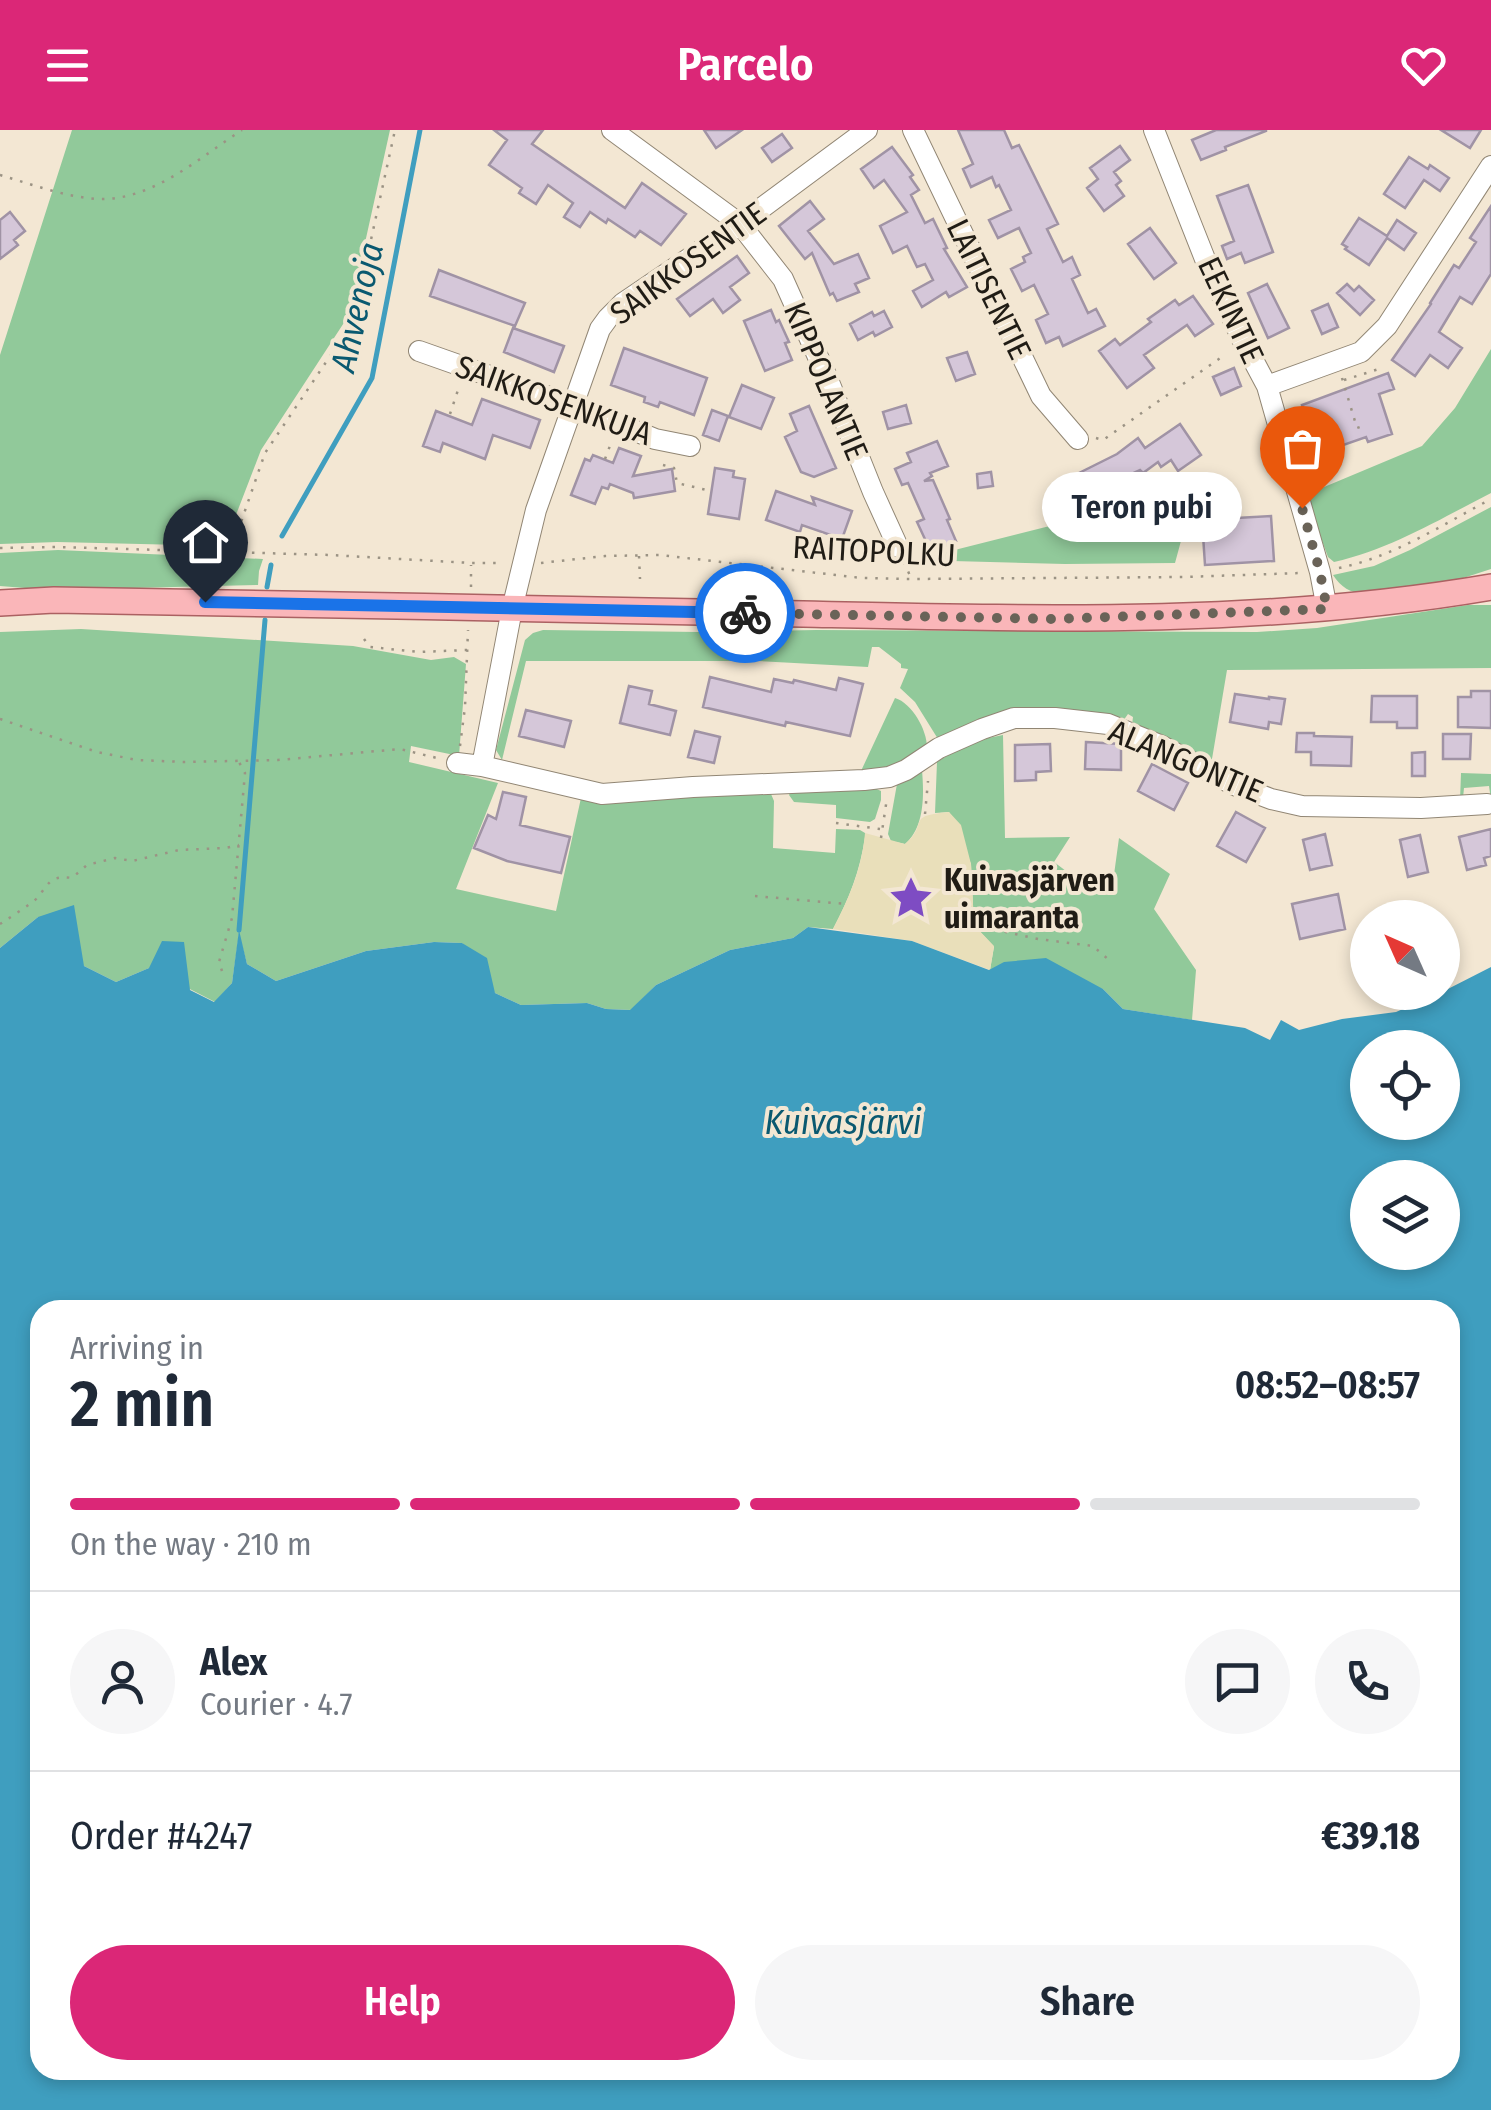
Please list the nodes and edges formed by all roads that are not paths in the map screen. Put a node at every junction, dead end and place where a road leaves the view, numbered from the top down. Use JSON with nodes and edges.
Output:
{"nodes":[{"id":1,"x":612,"y":130,"type":"edge"},
{"id":2,"x":867,"y":130,"type":"edge"},
{"id":3,"x":913,"y":130,"type":"edge"},
{"id":4,"x":1154,"y":130,"type":"edge"},
{"id":5,"x":1491,"y":166,"type":"edge"},
{"id":6,"x":740,"y":224,"type":"junction"},
{"id":7,"x":418,"y":351,"type":"dead end"},
{"id":8,"x":1267,"y":386,"type":"junction"},
{"id":9,"x":572,"y":405,"type":"junction"},
{"id":10,"x":1078,"y":439,"type":"road end"},
{"id":11,"x":690,"y":446,"type":"dead end"},
{"id":12,"x":898,"y":547,"type":"dead end"},
{"id":13,"x":1491,"y":587,"type":"edge"},
{"id":14,"x":0,"y":604,"type":"edge"},
{"id":15,"x":512,"y":608,"type":"junction"},
{"id":16,"x":1327,"y":609,"type":"junction"},
{"id":17,"x":457,"y":763,"type":"road end"},
{"id":18,"x":482,"y":766,"type":"junction"},
{"id":19,"x":1487,"y":804,"type":"dead end"}],
"edges":[{"from":1,"to":6,"type":"street","name":"KIPPOLANTIE"},
{"from":2,"to":6,"type":"street","name":"SAIKKOSENTIE"},
{"from":3,"to":10,"type":"street","name":"LAITISENTIE"},
{"from":4,"to":8,"type":"street","name":"EEKINTIE"},
{"from":5,"to":8,"type":"street"},
{"from":6,"to":9,"type":"street","name":"SAIKKOSENTIE"},
{"from":6,"to":12,"type":"street","name":"KIPPOLANTIE"},
{"from":7,"to":9,"type":"street","name":"SAIKKOSENKUJA"},
{"from":8,"to":16,"type":"street","name":"EEKINTIE"},
{"from":9,"to":11,"type":"street","name":"SAIKKOSENKUJA"},
{"from":9,"to":15,"type":"street","name":"SAIKKOSENTIE"},
{"from":13,"to":16,"type":"main road"},
{"from":14,"to":15,"type":"main road"},
{"from":15,"to":16,"type":"main road"},
{"from":15,"to":18,"type":"street"},
{"from":17,"to":18,"type":"street","name":"ALANGONTIE"},
{"from":18,"to":19,"type":"street","name":"ALANGONTIE"}]}
